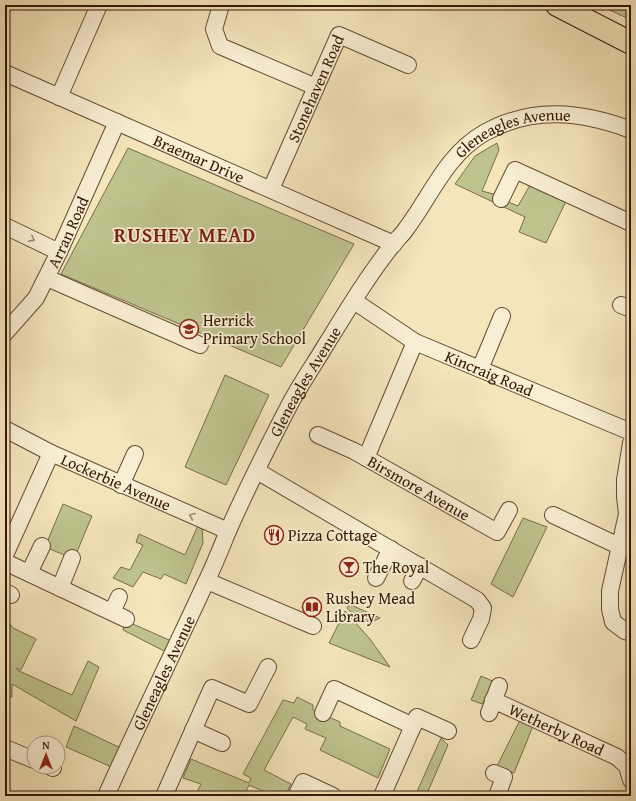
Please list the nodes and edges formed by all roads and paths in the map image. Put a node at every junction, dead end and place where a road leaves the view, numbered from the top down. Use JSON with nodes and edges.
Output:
{"nodes":[{"id":1,"x":99,"y":5,"type":"edge"},
{"id":2,"x":221,"y":5,"type":"edge"},
{"id":3,"x":557,"y":5,"type":"edge"},
{"id":4,"x":631,"y":43,"type":"edge"},
{"id":5,"x":408,"y":65,"type":"dead end"},
{"id":6,"x":5,"y":73,"type":"edge"},
{"id":7,"x":316,"y":87,"type":"junction"},
{"id":8,"x":60,"y":97,"type":"junction"},
{"id":9,"x":117,"y":122,"type":"junction"},
{"id":10,"x":631,"y":130,"type":"edge"},
{"id":11,"x":271,"y":189,"type":"junction"},
{"id":12,"x":501,"y":199,"type":"dead end"},
{"id":13,"x":631,"y":223,"type":"edge"},
{"id":14,"x":5,"y":226,"type":"edge"},
{"id":15,"x":394,"y":244,"type":"junction"},
{"id":16,"x":58,"y":252,"type":"junction"},
{"id":17,"x":47,"y":278,"type":"junction"},
{"id":18,"x":354,"y":301,"type":"junction"},
{"id":19,"x":502,"y":316,"type":"dead end"},
{"id":20,"x":5,"y":334,"type":"edge"},
{"id":21,"x":415,"y":342,"type":"junction"},
{"id":22,"x":200,"y":345,"type":"dead end"},
{"id":23,"x":480,"y":369,"type":"junction"},
{"id":24,"x":5,"y":429,"type":"edge"},
{"id":25,"x":631,"y":432,"type":"edge"},
{"id":26,"x":318,"y":435,"type":"dead end"},
{"id":27,"x":631,"y":443,"type":"edge"},
{"id":28,"x":51,"y":453,"type":"junction"},
{"id":29,"x":135,"y":454,"type":"dead end"},
{"id":30,"x":366,"y":458,"type":"junction"},
{"id":31,"x":257,"y":471,"type":"junction"},
{"id":32,"x":121,"y":485,"type":"junction"},
{"id":33,"x":509,"y":510,"type":"dead end"},
{"id":34,"x":553,"y":515,"type":"dead end"},
{"id":35,"x":629,"y":515,"type":"edge"},
{"id":36,"x":228,"y":531,"type":"junction"},
{"id":37,"x":42,"y":546,"type":"dead end"},
{"id":38,"x":621,"y":547,"type":"junction"},
{"id":39,"x":391,"y":549,"type":"junction"},
{"id":40,"x":5,"y":555,"type":"edge"},
{"id":41,"x":72,"y":558,"type":"dead end"},
{"id":42,"x":5,"y":562,"type":"edge"},
{"id":43,"x":420,"y":566,"type":"junction"},
{"id":44,"x":29,"y":573,"type":"junction"},
{"id":45,"x":376,"y":578,"type":"dead end"},
{"id":46,"x":207,"y":581,"type":"junction"},
{"id":47,"x":412,"y":581,"type":"dead end"},
{"id":48,"x":60,"y":588,"type":"junction"},
{"id":49,"x":119,"y":597,"type":"dead end"},
{"id":50,"x":313,"y":626,"type":"dead end"},
{"id":51,"x":631,"y":633,"type":"edge"},
{"id":52,"x":471,"y":640,"type":"dead end"},
{"id":53,"x":268,"y":667,"type":"dead end"},
{"id":54,"x":499,"y":686,"type":"dead end"},
{"id":55,"x":323,"y":713,"type":"dead end"},
{"id":56,"x":413,"y":726,"type":"junction"},
{"id":57,"x":193,"y":730,"type":"junction"},
{"id":58,"x":448,"y":731,"type":"dead end"},
{"id":59,"x":222,"y":743,"type":"dead end"},
{"id":60,"x":5,"y":748,"type":"edge"},
{"id":61,"x":26,"y":757,"type":"edge"},
{"id":62,"x":504,"y":777,"type":"dead end"},
{"id":63,"x":631,"y":780,"type":"edge"},
{"id":64,"x":169,"y":794,"type":"edge"},
{"id":65,"x":106,"y":796,"type":"edge"},
{"id":66,"x":296,"y":796,"type":"edge"},
{"id":67,"x":333,"y":796,"type":"edge"},
{"id":68,"x":382,"y":796,"type":"edge"},
{"id":69,"x":497,"y":796,"type":"edge"}],
"edges":[{"from":1,"to":8,"type":"street"},
{"from":2,"to":7,"type":"street"},
{"from":3,"to":4,"type":"highway"},
{"from":5,"to":7,"type":"street","name":"Stonehaven Road"},
{"from":6,"to":8,"type":"street","name":"Braemar Drive"},
{"from":7,"to":11,"type":"street","name":"Stonehaven Road"},
{"from":8,"to":9,"type":"street","name":"Braemar Drive"},
{"from":9,"to":11,"type":"street","name":"Braemar Drive"},
{"from":9,"to":16,"type":"street","name":"Arran Road"},
{"from":10,"to":15,"type":"street","name":"Gleneagles Avenue"},
{"from":11,"to":15,"type":"street","name":"Braemar Drive"},
{"from":12,"to":13,"type":"street"},
{"from":14,"to":16,"type":"street","one_way":true},
{"from":15,"to":18,"type":"street","name":"Gleneagles Avenue"},
{"from":16,"to":17,"type":"street","name":"Arran Road"},
{"from":17,"to":20,"type":"street","name":"Arran Road"},
{"from":17,"to":22,"type":"street"},
{"from":18,"to":21,"type":"street","name":"Kincraig Road"},
{"from":18,"to":31,"type":"street","name":"Gleneagles Avenue"},
{"from":19,"to":23,"type":"street"},
{"from":21,"to":23,"type":"street","name":"Kincraig Road"},
{"from":21,"to":30,"type":"street"},
{"from":23,"to":25,"type":"street","name":"Kincraig Road"},
{"from":24,"to":28,"type":"street","name":"Lockerbie Avenue"},
{"from":26,"to":30,"type":"street","name":"Birsmore Avenue"},
{"from":27,"to":35,"type":"street"},
{"from":28,"to":32,"type":"street","name":"Lockerbie Avenue"},
{"from":28,"to":40,"type":"street"},
{"from":29,"to":32,"type":"street"},
{"from":30,"to":33,"type":"street","name":"Birsmore Avenue"},
{"from":31,"to":36,"type":"street","name":"Gleneagles Avenue"},
{"from":31,"to":39,"type":"street"},
{"from":36,"to":32,"type":"street","name":"Lockerbie Avenue","one_way":true},
{"from":34,"to":38,"type":"street"},
{"from":35,"to":38,"type":"street"},
{"from":36,"to":46,"type":"street","name":"Gleneagles Avenue"},
{"from":37,"to":44,"type":"street"},
{"from":38,"to":51,"type":"street"},
{"from":39,"to":43,"type":"street"},
{"from":39,"to":45,"type":"street"},
{"from":41,"to":48,"type":"street"},
{"from":42,"to":44,"type":"street"},
{"from":43,"to":47,"type":"street"},
{"from":43,"to":52,"type":"street"},
{"from":44,"to":48,"type":"street"},
{"from":46,"to":50,"type":"street"},
{"from":46,"to":65,"type":"street","name":"Gleneagles Avenue"},
{"from":48,"to":49,"type":"street"},
{"from":53,"to":57,"type":"street"},
{"from":54,"to":63,"type":"street","name":"Wetherby Road"},
{"from":55,"to":56,"type":"street"},
{"from":56,"to":58,"type":"street"},
{"from":56,"to":68,"type":"street"},
{"from":57,"to":59,"type":"street"},
{"from":57,"to":64,"type":"street"},
{"from":60,"to":61,"type":"street"},
{"from":62,"to":69,"type":"street"},
{"from":66,"to":67,"type":"street"}]}
